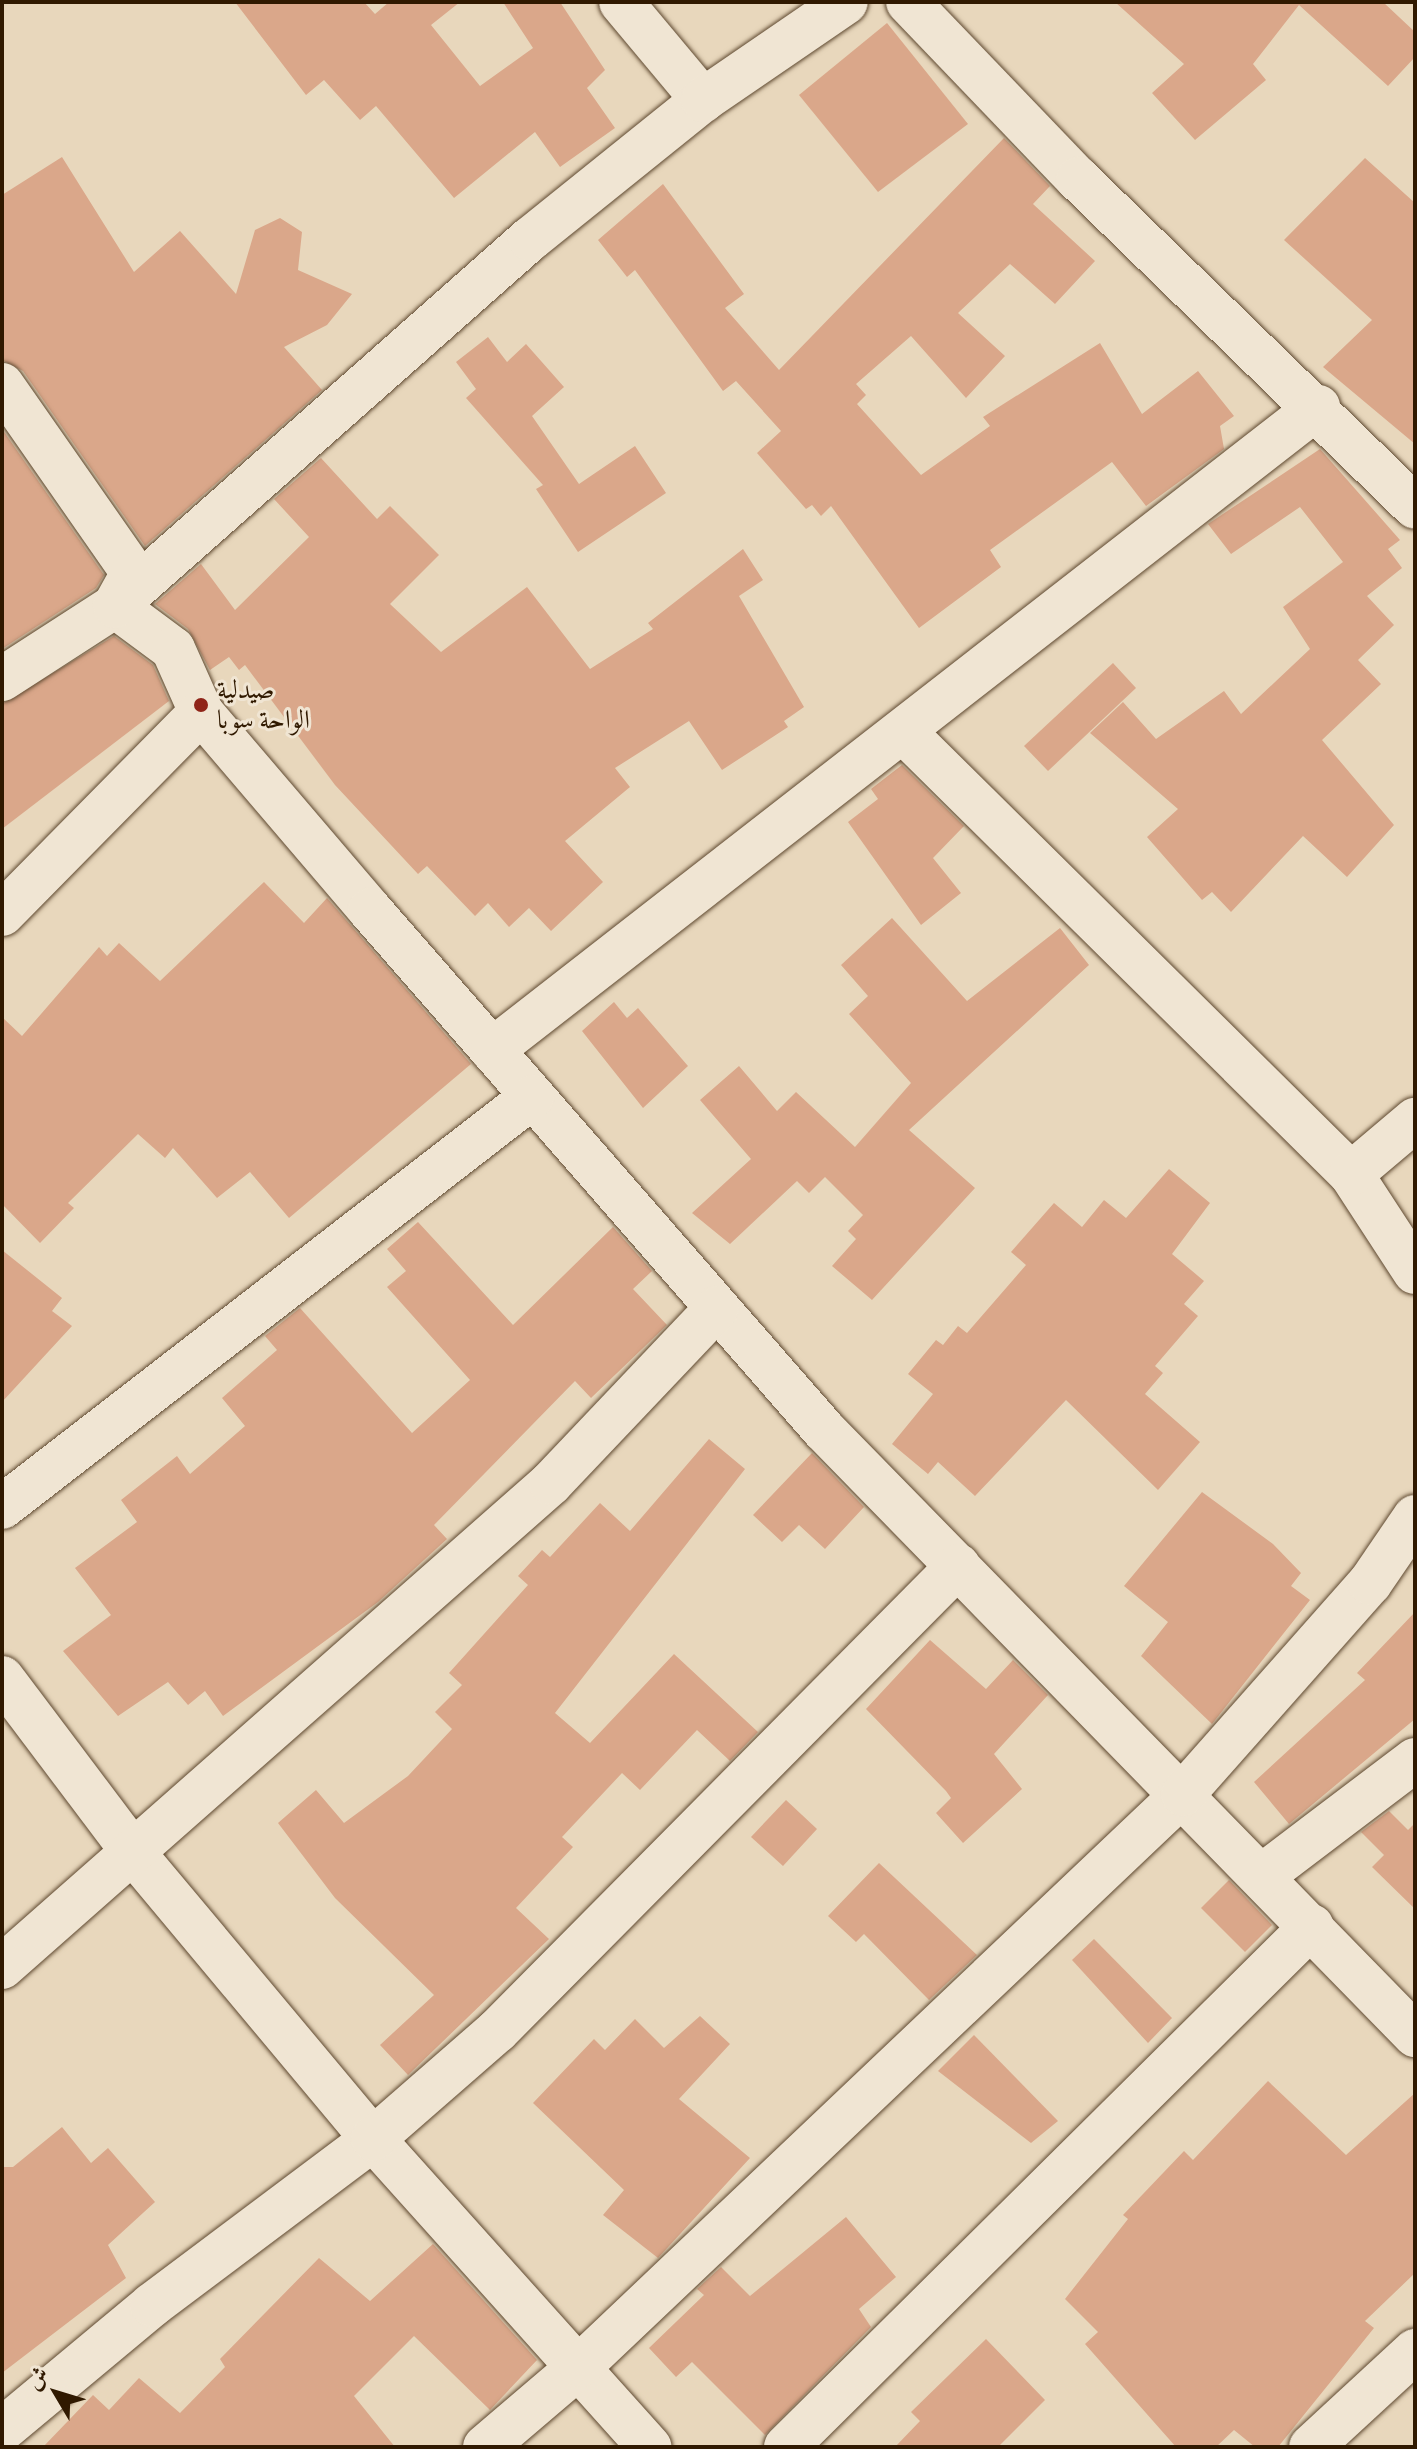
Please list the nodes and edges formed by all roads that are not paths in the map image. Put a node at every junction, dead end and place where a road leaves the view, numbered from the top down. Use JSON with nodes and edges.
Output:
{"nodes":[{"id":1,"x":621,"y":2,"type":"edge"},
{"id":2,"x":846,"y":2,"type":"edge"},
{"id":3,"x":908,"y":2,"type":"edge"},
{"id":4,"x":703,"y":100,"type":"junction"},
{"id":5,"x":2,"y":385,"type":"edge"},
{"id":6,"x":1318,"y":407,"type":"junction"},
{"id":7,"x":1414,"y":502,"type":"edge"},
{"id":8,"x":115,"y":606,"type":"junction"},
{"id":9,"x":2,"y":679,"type":"edge"},
{"id":10,"x":201,"y":712,"type":"junction"},
{"id":11,"x":903,"y":731,"type":"junction"},
{"id":12,"x":2,"y":914,"type":"edge"},
{"id":13,"x":492,"y":1050,"type":"junction"},
{"id":14,"x":532,"y":1097,"type":"junction"},
{"id":15,"x":1415,"y":1120,"type":"edge"},
{"id":16,"x":1351,"y":1174,"type":"junction"},
{"id":17,"x":1415,"y":1272,"type":"edge"},
{"id":18,"x":717,"y":1308,"type":"junction"},
{"id":19,"x":2,"y":1507,"type":"edge"},
{"id":20,"x":1415,"y":1517,"type":"edge"},
{"id":21,"x":958,"y":1566,"type":"junction"},
{"id":22,"x":2,"y":1678,"type":"edge"},
{"id":23,"x":1415,"y":1760,"type":"edge"},
{"id":24,"x":1183,"y":1794,"type":"junction"},
{"id":25,"x":136,"y":1856,"type":"junction"},
{"id":26,"x":1262,"y":1876,"type":"junction"},
{"id":27,"x":1312,"y":1926,"type":"junction"},
{"id":28,"x":2,"y":1967,"type":"edge"},
{"id":29,"x":1415,"y":2035,"type":"edge"},
{"id":30,"x":373,"y":2139,"type":"junction"},
{"id":31,"x":1415,"y":2351,"type":"edge"},
{"id":32,"x":581,"y":2365,"type":"junction"},
{"id":33,"x":2,"y":2430,"type":"edge"},
{"id":34,"x":485,"y":2447,"type":"edge"},
{"id":35,"x":649,"y":2447,"type":"edge"},
{"id":36,"x":786,"y":2447,"type":"edge"},
{"id":37,"x":1311,"y":2447,"type":"edge"}],
"edges":[{"from":1,"to":4,"type":"street"},
{"from":2,"to":4,"type":"street"},
{"from":3,"to":6,"type":"street"},
{"from":4,"to":8,"type":"street"},
{"from":5,"to":8,"type":"street"},
{"from":6,"to":7,"type":"street"},
{"from":6,"to":11,"type":"street"},
{"from":8,"to":9,"type":"street"},
{"from":8,"to":10,"type":"street"},
{"from":10,"to":12,"type":"street"},
{"from":10,"to":13,"type":"street"},
{"from":11,"to":13,"type":"street"},
{"from":11,"to":16,"type":"street"},
{"from":13,"to":14,"type":"street"},
{"from":14,"to":18,"type":"street"},
{"from":14,"to":19,"type":"street"},
{"from":15,"to":16,"type":"street"},
{"from":16,"to":17,"type":"street"},
{"from":18,"to":21,"type":"street"},
{"from":18,"to":25,"type":"street"},
{"from":20,"to":24,"type":"street"},
{"from":21,"to":24,"type":"street"},
{"from":21,"to":30,"type":"street"},
{"from":22,"to":25,"type":"street"},
{"from":23,"to":26,"type":"street"},
{"from":24,"to":26,"type":"street"},
{"from":24,"to":32,"type":"street"},
{"from":25,"to":28,"type":"street"},
{"from":25,"to":30,"type":"street"},
{"from":26,"to":27,"type":"street"},
{"from":27,"to":29,"type":"street"},
{"from":27,"to":36,"type":"street"},
{"from":30,"to":32,"type":"street"},
{"from":30,"to":33,"type":"street"},
{"from":31,"to":37,"type":"street"},
{"from":32,"to":34,"type":"street"},
{"from":32,"to":35,"type":"street"}]}
